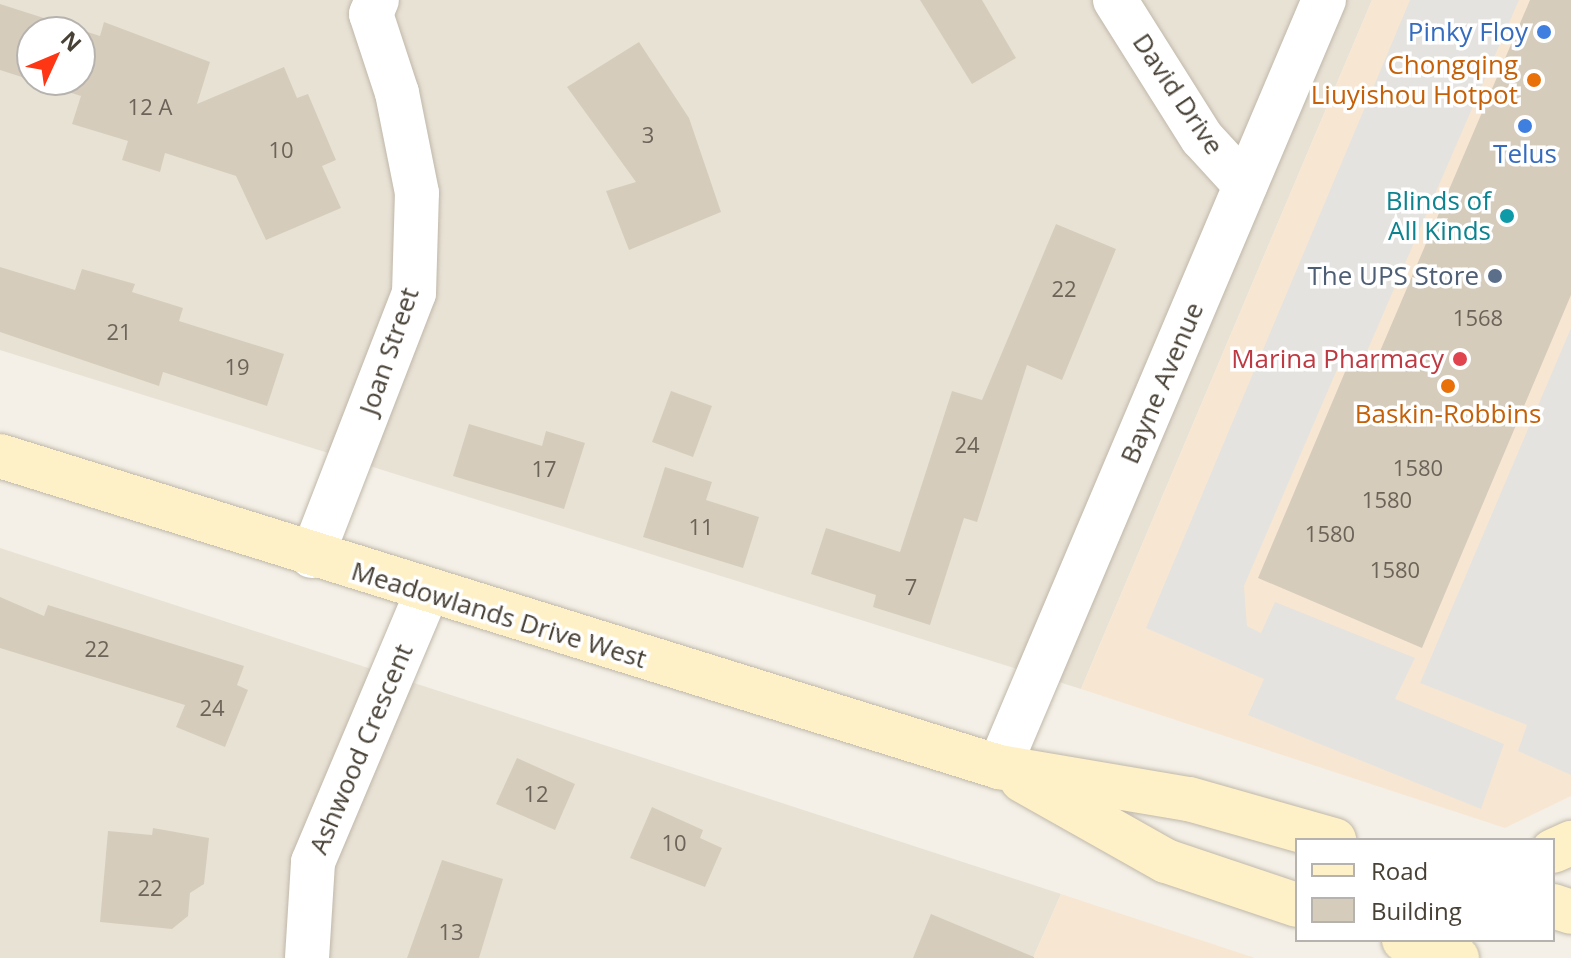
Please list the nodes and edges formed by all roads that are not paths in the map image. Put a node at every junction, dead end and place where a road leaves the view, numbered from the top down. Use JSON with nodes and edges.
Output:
{"nodes":[{"id":1,"x":1115,"y":0,"type":"edge"},
{"id":2,"x":1324,"y":0,"type":"edge"},
{"id":3,"x":363,"y":5,"type":"edge"},
{"id":4,"x":1245,"y":185,"type":"junction"},
{"id":5,"x":0,"y":456,"type":"edge"},
{"id":6,"x":312,"y":556,"type":"junction"},
{"id":7,"x":427,"y":592,"type":"junction"},
{"id":8,"x":999,"y":767,"type":"junction"},
{"id":9,"x":1327,"y":838,"type":"edge"},
{"id":10,"x":1295,"y":904,"type":"edge"},
{"id":11,"x":1410,"y":942,"type":"edge"},
{"id":12,"x":307,"y":958,"type":"edge"},
{"id":13,"x":1457,"y":958,"type":"edge"}],
"edges":[{"from":1,"to":4,"type":"street","name":"David Drive"},
{"from":2,"to":4,"type":"street","name":"Bayne Avenue"},
{"from":3,"to":6,"type":"street","name":"Joan Street"},
{"from":4,"to":8,"type":"street","name":"Bayne Avenue"},
{"from":5,"to":6,"type":"main road","name":"Meadowlands Drive West"},
{"from":6,"to":7,"type":"main road","name":"Meadowlands Drive West"},
{"from":7,"to":8,"type":"main road","name":"Meadowlands Drive West"},
{"from":7,"to":12,"type":"street","name":"Ashwood Crescent"},
{"from":8,"to":9,"type":"main road","name":"Meadowlands Drive West"},
{"from":8,"to":10,"type":"main road","name":"Meadowlands Drive West"},
{"from":11,"to":13,"type":"main road"}]}
